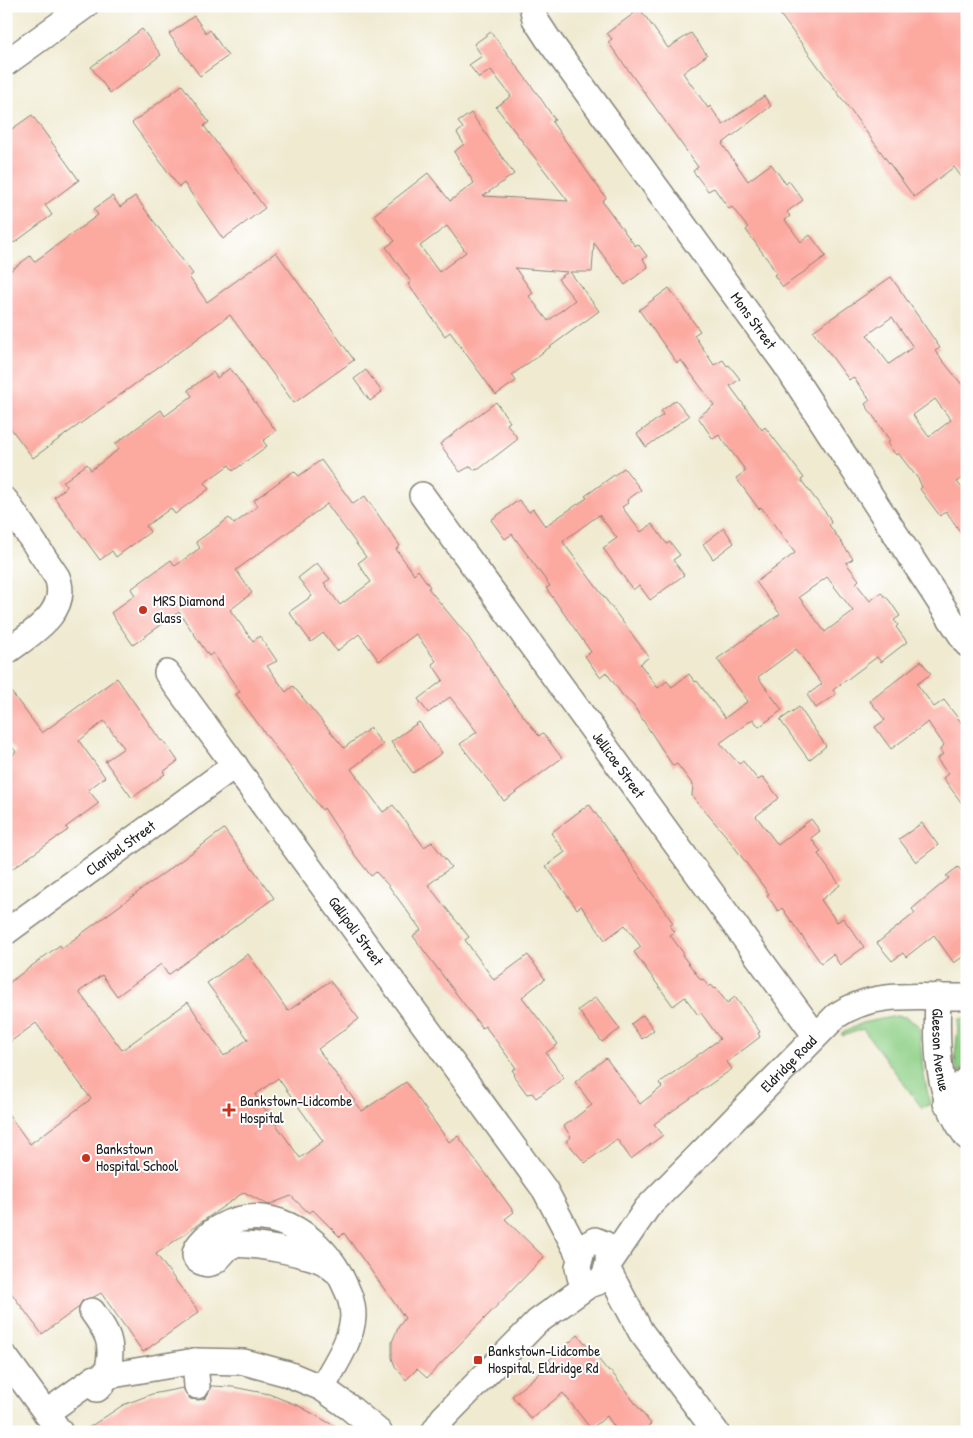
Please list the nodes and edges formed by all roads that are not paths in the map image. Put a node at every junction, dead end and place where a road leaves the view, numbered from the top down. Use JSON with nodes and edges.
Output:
{"nodes":[{"id":1,"x":85,"y":6,"type":"edge"},
{"id":2,"x":532,"y":6,"type":"edge"},
{"id":3,"x":6,"y":64,"type":"edge"},
{"id":4,"x":422,"y":495,"type":"dead end"},
{"id":5,"x":6,"y":501,"type":"edge"},
{"id":6,"x":967,"y":644,"type":"edge"},
{"id":7,"x":6,"y":652,"type":"edge"},
{"id":8,"x":167,"y":673,"type":"dead end"},
{"id":9,"x":235,"y":765,"type":"junction"},
{"id":10,"x":6,"y":932,"type":"edge"},
{"id":11,"x":938,"y":996,"type":"junction"},
{"id":12,"x":967,"y":997,"type":"edge"},
{"id":13,"x":815,"y":1035,"type":"junction"},
{"id":14,"x":967,"y":1079,"type":"edge"},
{"id":15,"x":946,"y":1103,"type":"junction"},
{"id":16,"x":967,"y":1137,"type":"edge"},
{"id":17,"x":545,"y":1190,"type":"junction"},
{"id":18,"x":647,"y":1208,"type":"junction"},
{"id":19,"x":600,"y":1241,"type":"junction"},
{"id":20,"x":580,"y":1259,"type":"junction"},
{"id":21,"x":339,"y":1274,"type":"junction"},
{"id":22,"x":600,"y":1275,"type":"junction"},
{"id":23,"x":92,"y":1311,"type":"dead end"},
{"id":24,"x":537,"y":1322,"type":"junction"},
{"id":25,"x":6,"y":1358,"type":"edge"},
{"id":26,"x":195,"y":1361,"type":"junction"},
{"id":27,"x":106,"y":1376,"type":"junction"},
{"id":28,"x":197,"y":1386,"type":"dead end"},
{"id":29,"x":322,"y":1388,"type":"junction"},
{"id":30,"x":53,"y":1422,"type":"edge"},
{"id":31,"x":438,"y":1425,"type":"edge"},
{"id":32,"x":369,"y":1427,"type":"edge"},
{"id":33,"x":422,"y":1432,"type":"edge"},
{"id":34,"x":716,"y":1432,"type":"edge"}],
"edges":[{"from":1,"to":3,"type":"street"},
{"from":2,"to":6,"type":"street","name":"Mons Street"},
{"from":4,"to":13,"type":"street","name":"Jellicoe Street"},
{"from":5,"to":7,"type":"street"},
{"from":8,"to":9,"type":"street","name":"Gallipoli Street"},
{"from":9,"to":10,"type":"street","name":"Claribel Street"},
{"from":9,"to":17,"type":"street","name":"Gallipoli Street"},
{"from":11,"to":12,"type":"street","name":"Eldridge Road"},
{"from":11,"to":13,"type":"street","name":"Eldridge Road"},
{"from":11,"to":15,"type":"street","name":"Gleeson Avenue"},
{"from":13,"to":18,"type":"street","name":"Eldridge Road"},
{"from":14,"to":15,"type":"street","name":"Gleeson Avenue"},
{"from":15,"to":16,"type":"street","name":"Gleeson Avenue"},
{"from":17,"to":19,"type":"street","name":"Gallipoli Street"},
{"from":17,"to":20,"type":"street","name":"Gallipoli Street"},
{"from":18,"to":19,"type":"street","name":"Eldridge Road"},
{"from":18,"to":22,"type":"street","name":"Eldridge Road"},
{"from":19,"to":20,"type":"street","name":"Eldridge Road"},
{"from":19,"to":22,"type":"street"},
{"from":20,"to":22,"type":"street","name":"Gallipoli Street"},
{"from":20,"to":24,"type":"street","name":"Eldridge Road"},
{"from":21,"to":21,"type":"street"},
{"from":21,"to":29,"type":"street"},
{"from":22,"to":24,"type":"street","name":"Eldridge Road"},
{"from":22,"to":34,"type":"street"},
{"from":23,"to":27,"type":"street"},
{"from":24,"to":31,"type":"street","name":"Eldridge Road"},
{"from":25,"to":30,"type":"street"},
{"from":26,"to":27,"type":"street"},
{"from":26,"to":28,"type":"street"},
{"from":26,"to":29,"type":"street"},
{"from":27,"to":30,"type":"street"},
{"from":29,"to":32,"type":"street"},
{"from":31,"to":33,"type":"street","name":"Eldridge Road"}]}
